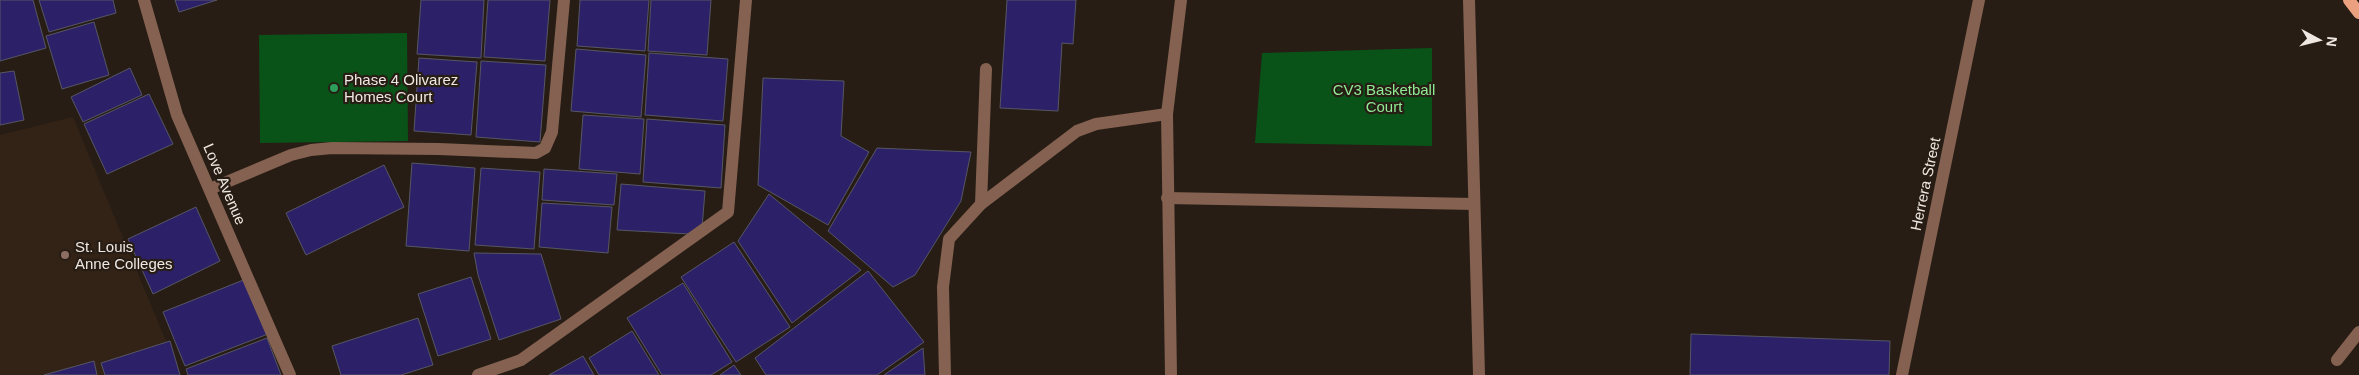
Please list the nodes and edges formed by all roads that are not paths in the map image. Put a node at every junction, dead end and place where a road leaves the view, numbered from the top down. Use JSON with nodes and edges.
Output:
{"nodes":[{"id":1,"x":144,"y":0,"type":"edge"},
{"id":2,"x":564,"y":0,"type":"edge"},
{"id":3,"x":746,"y":0,"type":"edge"},
{"id":4,"x":1181,"y":0,"type":"edge"},
{"id":5,"x":1469,"y":0,"type":"edge"},
{"id":6,"x":1979,"y":0,"type":"edge"},
{"id":7,"x":2349,"y":0,"type":"edge"},
{"id":8,"x":2359,"y":13,"type":"edge"},
{"id":9,"x":986,"y":69,"type":"dead end"},
{"id":10,"x":1167,"y":114,"type":"junction"},
{"id":11,"x":210,"y":189,"type":"junction"},
{"id":12,"x":1167,"y":198,"type":"junction"},
{"id":13,"x":981,"y":204,"type":"junction"},
{"id":14,"x":1474,"y":204,"type":"junction"},
{"id":15,"x":2359,"y":332,"type":"edge"},
{"id":16,"x":2337,"y":360,"type":"dead end"},
{"id":17,"x":290,"y":375,"type":"edge"},
{"id":18,"x":478,"y":375,"type":"edge"},
{"id":19,"x":945,"y":375,"type":"edge"},
{"id":20,"x":1171,"y":375,"type":"edge"},
{"id":21,"x":1479,"y":375,"type":"edge"},
{"id":22,"x":1902,"y":375,"type":"edge"}],
"edges":[{"from":1,"to":11,"type":"street","name":"Love Avenue"},
{"from":2,"to":11,"type":"street"},
{"from":3,"to":18,"type":"street"},
{"from":4,"to":10,"type":"street"},
{"from":5,"to":14,"type":"street"},
{"from":6,"to":22,"type":"street","name":"Herrera Street"},
{"from":7,"to":8,"type":"main road"},
{"from":9,"to":13,"type":"street"},
{"from":10,"to":12,"type":"street"},
{"from":10,"to":13,"type":"street"},
{"from":11,"to":17,"type":"street","name":"Love Avenue"},
{"from":12,"to":14,"type":"street"},
{"from":12,"to":20,"type":"street"},
{"from":13,"to":19,"type":"street"},
{"from":14,"to":21,"type":"street"},
{"from":15,"to":16,"type":"street"}]}
